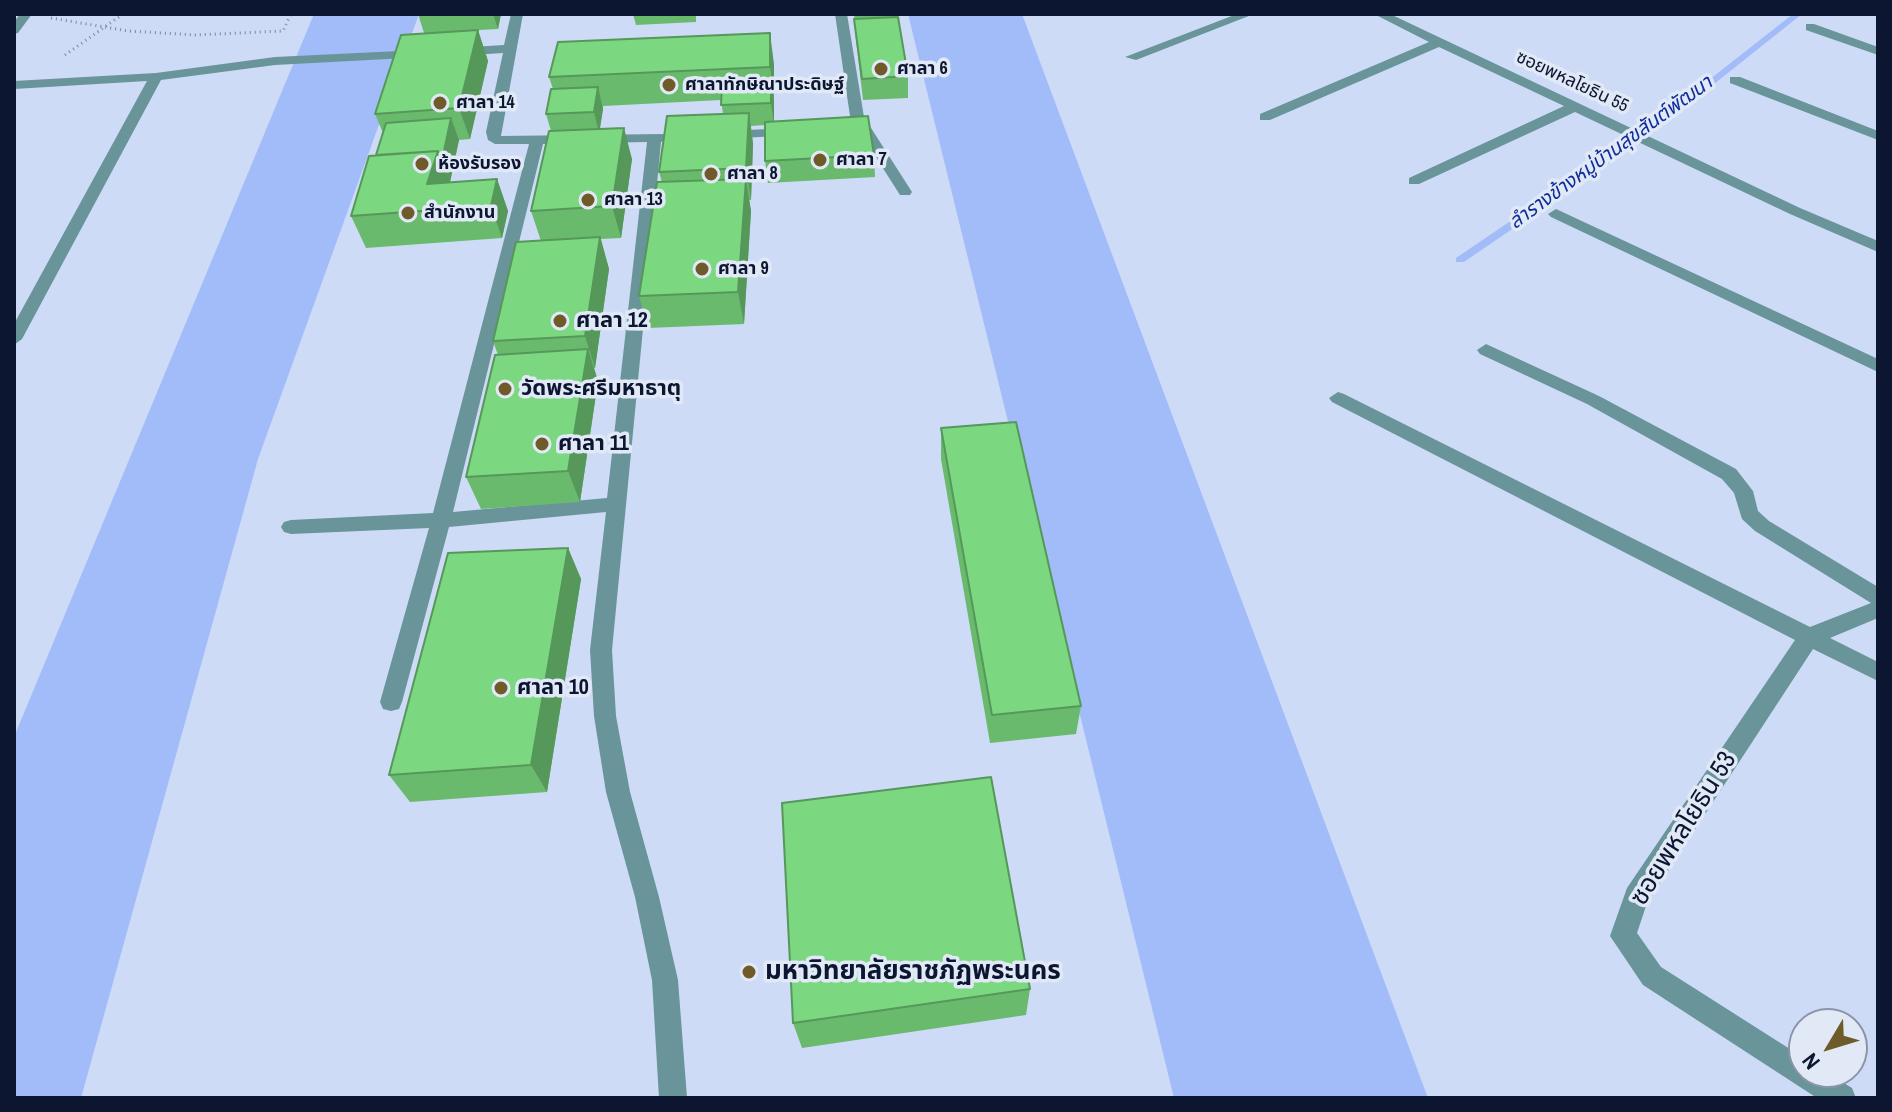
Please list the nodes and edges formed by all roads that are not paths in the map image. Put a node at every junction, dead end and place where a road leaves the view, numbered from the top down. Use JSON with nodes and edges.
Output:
{"nodes":[{"id":1,"x":26,"y":14,"type":"edge"},
{"id":2,"x":517,"y":14,"type":"edge"},
{"id":3,"x":841,"y":14,"type":"edge"},
{"id":4,"x":1248,"y":14,"type":"edge"},
{"id":5,"x":1380,"y":14,"type":"edge"},
{"id":6,"x":1810,"y":27,"type":"dead end"},
{"id":7,"x":14,"y":30,"type":"edge"},
{"id":8,"x":1440,"y":42,"type":"junction"},
{"id":9,"x":509,"y":49,"type":"junction"},
{"id":10,"x":1878,"y":51,"type":"edge"},
{"id":11,"x":446,"y":52,"type":"edge"},
{"id":12,"x":430,"y":53,"type":"edge"},
{"id":13,"x":1131,"y":57,"type":"dead end"},
{"id":14,"x":156,"y":77,"type":"junction"},
{"id":15,"x":1735,"y":80,"type":"dead end"},
{"id":16,"x":20,"y":85,"type":"edge"},
{"id":17,"x":1576,"y":106,"type":"junction"},
{"id":18,"x":857,"y":117,"type":"junction"},
{"id":19,"x":1265,"y":117,"type":"dead end"},
{"id":20,"x":828,"y":130,"type":"edge"},
{"id":21,"x":796,"y":131,"type":"edge"},
{"id":22,"x":717,"y":135,"type":"edge"},
{"id":23,"x":1878,"y":136,"type":"edge"},
{"id":24,"x":686,"y":137,"type":"edge"},
{"id":25,"x":654,"y":138,"type":"junction"},
{"id":26,"x":537,"y":141,"type":"junction"},
{"id":27,"x":1414,"y":181,"type":"dead end"},
{"id":28,"x":905,"y":192,"type":"dead end"},
{"id":29,"x":1556,"y":214,"type":"dead end"},
{"id":30,"x":1878,"y":247,"type":"edge"},
{"id":31,"x":14,"y":339,"type":"edge"},
{"id":32,"x":1486,"y":350,"type":"dead end"},
{"id":33,"x":1878,"y":366,"type":"edge"},
{"id":34,"x":1338,"y":398,"type":"dead end"},
{"id":35,"x":617,"y":504,"type":"junction"},
{"id":36,"x":441,"y":520,"type":"junction"},
{"id":37,"x":291,"y":527,"type":"dead end"},
{"id":38,"x":1878,"y":597,"type":"edge"},
{"id":39,"x":1878,"y":609,"type":"edge"},
{"id":40,"x":1809,"y":637,"type":"junction"},
{"id":41,"x":1878,"y":672,"type":"edge"},
{"id":42,"x":391,"y":702,"type":"dead end"},
{"id":43,"x":673,"y":1098,"type":"edge"},
{"id":44,"x":1842,"y":1098,"type":"edge"}],
"edges":[{"from":1,"to":7,"type":"street"},
{"from":2,"to":9,"type":"street"},
{"from":3,"to":18,"type":"street"},
{"from":4,"to":13,"type":"street"},
{"from":5,"to":8,"type":"street","name":"ซอยพหลโยธิน 55"},
{"from":6,"to":10,"type":"street"},
{"from":8,"to":17,"type":"street","name":"ซอยพหลโยธิน 55"},
{"from":8,"to":19,"type":"street"},
{"from":9,"to":11,"type":"street"},
{"from":9,"to":26,"type":"street"},
{"from":12,"to":14,"type":"street"},
{"from":14,"to":16,"type":"street"},
{"from":14,"to":31,"type":"street"},
{"from":15,"to":23,"type":"street"},
{"from":17,"to":27,"type":"street"},
{"from":17,"to":30,"type":"street","name":"ซอยพหลโยธิน 55"},
{"from":18,"to":20,"type":"street"},
{"from":18,"to":28,"type":"street"},
{"from":21,"to":22,"type":"street"},
{"from":24,"to":25,"type":"street"},
{"from":25,"to":26,"type":"street"},
{"from":25,"to":35,"type":"street"},
{"from":26,"to":36,"type":"street"},
{"from":29,"to":33,"type":"street"},
{"from":32,"to":38,"type":"street"},
{"from":34,"to":40,"type":"street"},
{"from":35,"to":36,"type":"street"},
{"from":35,"to":43,"type":"street"},
{"from":36,"to":37,"type":"street"},
{"from":36,"to":42,"type":"street"},
{"from":39,"to":40,"type":"street"},
{"from":40,"to":41,"type":"street"},
{"from":40,"to":44,"type":"street","name":"ซอยพหลโยธิน 53"}]}
